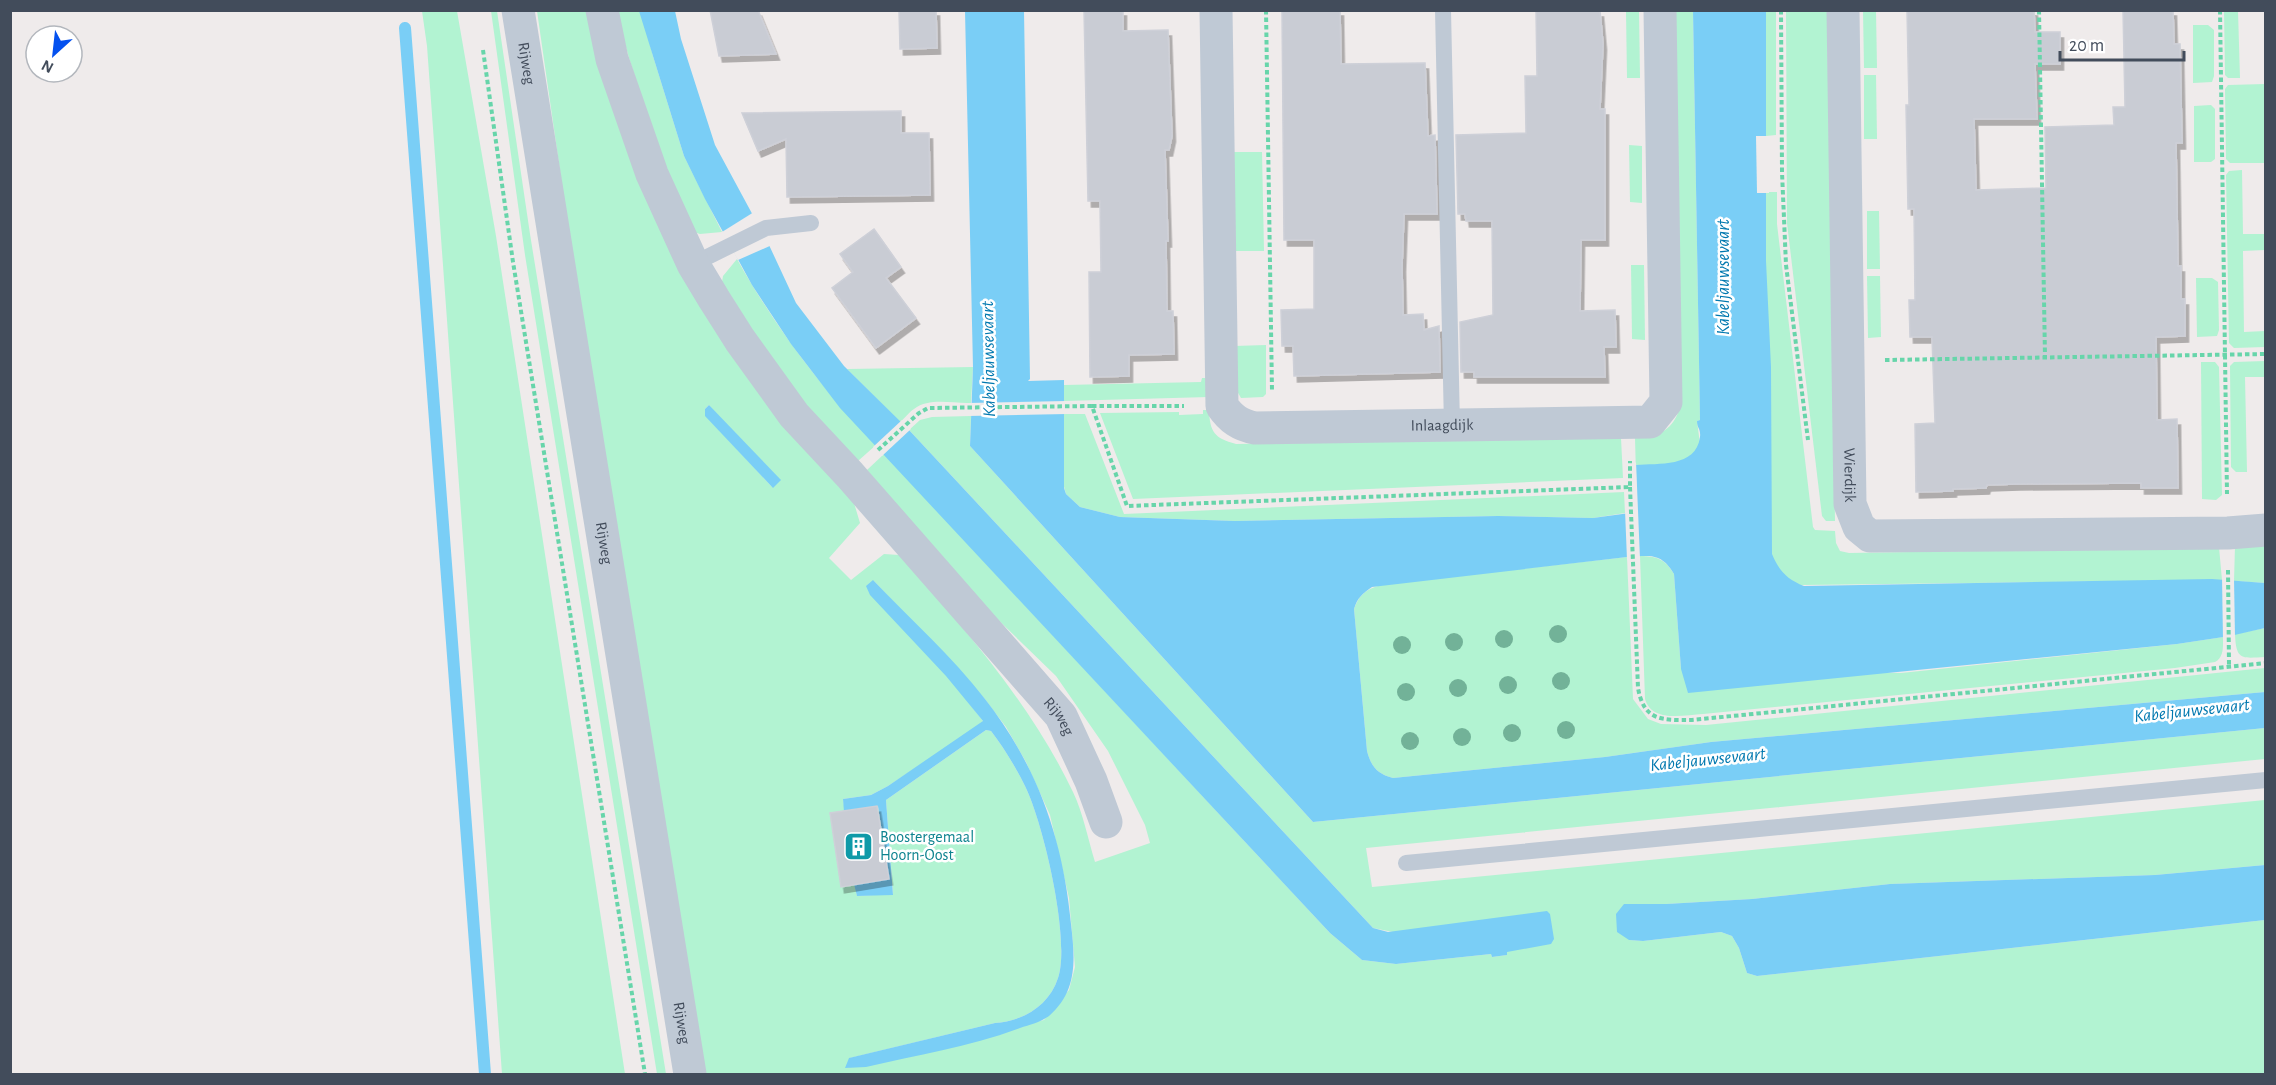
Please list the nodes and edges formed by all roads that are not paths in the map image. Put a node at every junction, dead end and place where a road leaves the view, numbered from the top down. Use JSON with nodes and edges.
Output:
{"nodes":[{"id":1,"x":518,"y":10,"type":"edge"},
{"id":2,"x":602,"y":10,"type":"edge"},
{"id":3,"x":1216,"y":10,"type":"edge"},
{"id":4,"x":1443,"y":10,"type":"edge"},
{"id":5,"x":1660,"y":10,"type":"edge"},
{"id":6,"x":1843,"y":10,"type":"edge"},
{"id":7,"x":811,"y":223,"type":"dead end"},
{"id":8,"x":693,"y":264,"type":"junction"},
{"id":9,"x":1452,"y":426,"type":"junction"},
{"id":10,"x":2265,"y":530,"type":"edge"},
{"id":11,"x":2265,"y":780,"type":"edge"},
{"id":12,"x":1106,"y":822,"type":"dead end"},
{"id":13,"x":1406,"y":863,"type":"dead end"},
{"id":14,"x":690,"y":1074,"type":"edge"}],
"edges":[{"from":1,"to":14,"type":"street","name":"Rijweg"},
{"from":2,"to":8,"type":"street","name":"Rijweg"},
{"from":3,"to":9,"type":"street","name":"Inlaagdijk"},
{"from":4,"to":9,"type":"lane"},
{"from":5,"to":9,"type":"street","name":"Inlaagdijk"},
{"from":6,"to":10,"type":"street","name":"Wierdijk"},
{"from":7,"to":8,"type":"lane"},
{"from":8,"to":12,"type":"street","name":"Rijweg"},
{"from":11,"to":13,"type":"lane"}]}
